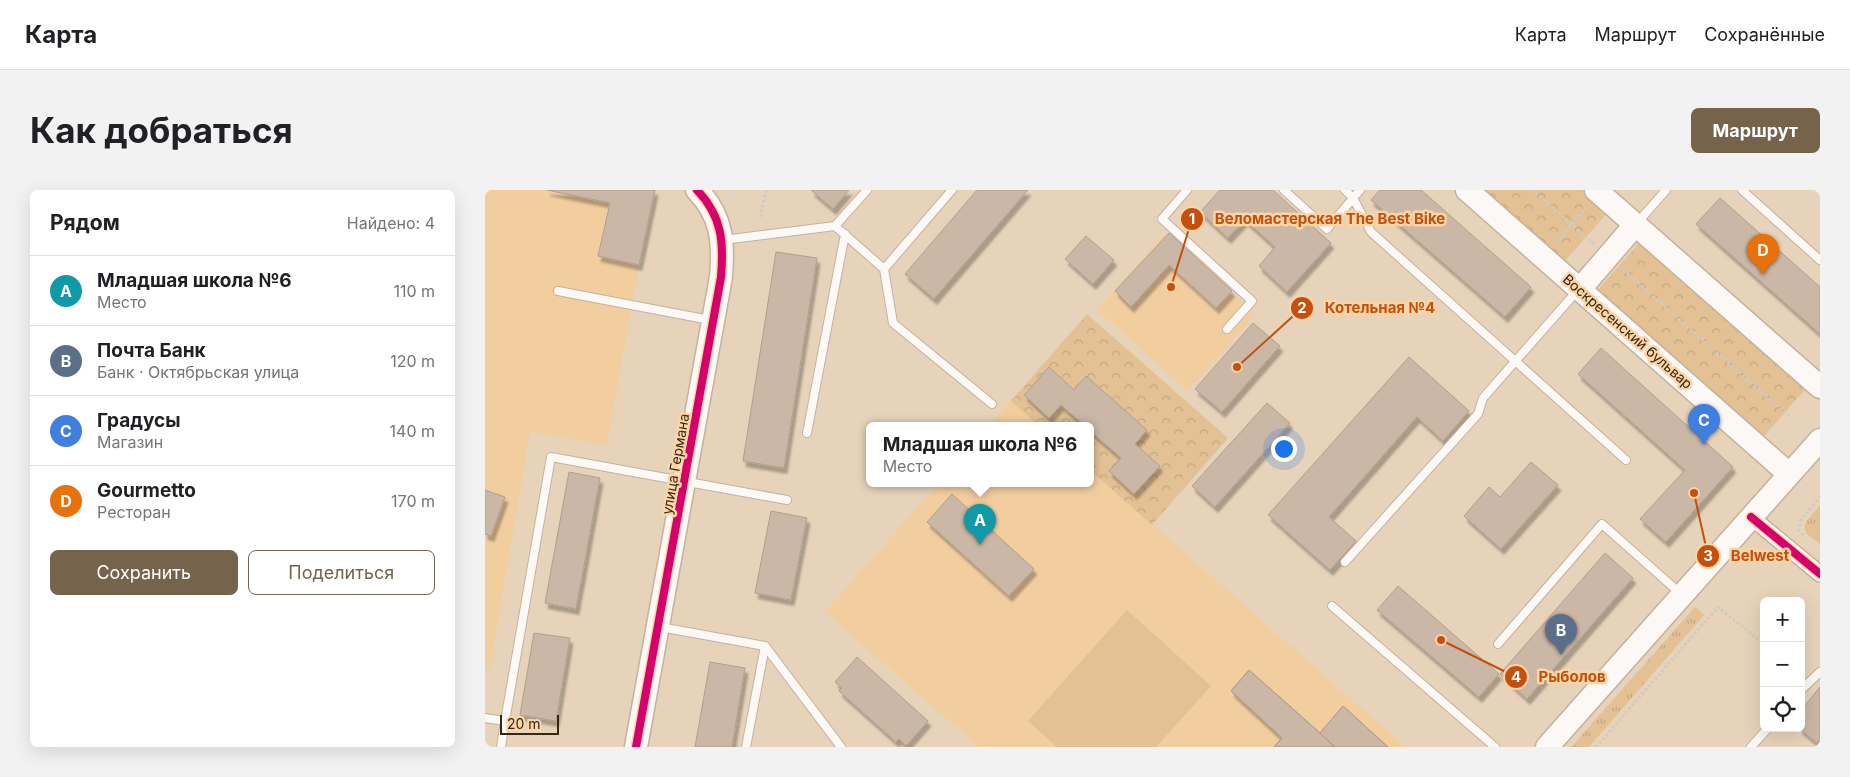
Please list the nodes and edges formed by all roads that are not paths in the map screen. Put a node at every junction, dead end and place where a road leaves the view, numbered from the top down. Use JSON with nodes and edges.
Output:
{"nodes":[{"id":1,"x":697,"y":190,"type":"edge"},
{"id":2,"x":867,"y":190,"type":"edge"},
{"id":3,"x":952,"y":190,"type":"edge"},
{"id":4,"x":1187,"y":190,"type":"edge"},
{"id":5,"x":1284,"y":190,"type":"edge"},
{"id":6,"x":1345,"y":190,"type":"edge"},
{"id":7,"x":1361,"y":190,"type":"edge"},
{"id":8,"x":1467,"y":190,"type":"edge"},
{"id":9,"x":1666,"y":190,"type":"edge"},
{"id":10,"x":1742,"y":190,"type":"edge"},
{"id":11,"x":1597,"y":191,"type":"edge"},
{"id":12,"x":1353,"y":198,"type":"junction"},
{"id":13,"x":1636,"y":224,"type":"junction"},
{"id":14,"x":835,"y":226,"type":"junction"},
{"id":15,"x":845,"y":234,"type":"junction"},
{"id":16,"x":722,"y":240,"type":"junction"},
{"id":17,"x":1820,"y":260,"type":"edge"},
{"id":18,"x":884,"y":269,"type":"junction"},
{"id":19,"x":1580,"y":288,"type":"junction"},
{"id":20,"x":558,"y":290,"type":"dead end"},
{"id":21,"x":713,"y":320,"type":"junction"},
{"id":22,"x":1227,"y":329,"type":"dead end"},
{"id":23,"x":1515,"y":360,"type":"junction"},
{"id":24,"x":1820,"y":387,"type":"edge"},
{"id":25,"x":992,"y":404,"type":"dead end"},
{"id":26,"x":807,"y":433,"type":"dead end"},
{"id":27,"x":1820,"y":440,"type":"edge"},
{"id":28,"x":1626,"y":460,"type":"dead end"},
{"id":29,"x":1789,"y":474,"type":"junction"},
{"id":30,"x":684,"y":481,"type":"junction"},
{"id":31,"x":787,"y":500,"type":"dead end"},
{"id":32,"x":1751,"y":517,"type":"junction"},
{"id":33,"x":1345,"y":562,"type":"dead end"},
{"id":34,"x":1820,"y":574,"type":"edge"},
{"id":35,"x":1683,"y":596,"type":"junction"},
{"id":36,"x":1333,"y":606,"type":"dead end"},
{"id":37,"x":658,"y":626,"type":"junction"},
{"id":38,"x":1498,"y":644,"type":"dead end"},
{"id":39,"x":765,"y":646,"type":"junction"},
{"id":40,"x":1820,"y":672,"type":"edge"},
{"id":41,"x":1804,"y":687,"type":"edge"},
{"id":42,"x":485,"y":718,"type":"edge"},
{"id":43,"x":505,"y":721,"type":"junction"},
{"id":44,"x":1764,"y":732,"type":"edge"},
{"id":45,"x":501,"y":747,"type":"edge"},
{"id":46,"x":636,"y":747,"type":"edge"},
{"id":47,"x":746,"y":747,"type":"edge"},
{"id":48,"x":841,"y":747,"type":"edge"},
{"id":49,"x":1495,"y":747,"type":"edge"},
{"id":50,"x":1547,"y":747,"type":"edge"},
{"id":51,"x":1751,"y":747,"type":"edge"}],
"edges":[{"from":1,"to":16,"type":"main road","name":"улица Германа"},
{"from":2,"to":14,"type":"lane"},
{"from":3,"to":18,"type":"lane"},
{"from":4,"to":22,"type":"lane"},
{"from":5,"to":12,"type":"lane"},
{"from":6,"to":12,"type":"lane"},
{"from":7,"to":12,"type":"lane"},
{"from":8,"to":19,"type":"main road","name":"Воскресенский бульвар"},
{"from":9,"to":13,"type":"lane"},
{"from":10,"to":17,"type":"lane"},
{"from":11,"to":13,"type":"main road"},
{"from":12,"to":23,"type":"lane"},
{"from":13,"to":19,"type":"main road"},
{"from":13,"to":24,"type":"main road"},
{"from":14,"to":15,"type":"lane"},
{"from":14,"to":16,"type":"lane"},
{"from":15,"to":18,"type":"lane"},
{"from":15,"to":26,"type":"lane"},
{"from":16,"to":21,"type":"main road","name":"улица Германа"},
{"from":18,"to":25,"type":"lane"},
{"from":19,"to":23,"type":"lane"},
{"from":19,"to":29,"type":"main road","name":"Воскресенский бульвар"},
{"from":20,"to":21,"type":"lane"},
{"from":21,"to":30,"type":"main road","name":"улица Германа"},
{"from":23,"to":28,"type":"lane"},
{"from":23,"to":33,"type":"lane"},
{"from":27,"to":29,"type":"main road"},
{"from":29,"to":32,"type":"main road"},
{"from":30,"to":31,"type":"lane"},
{"from":30,"to":37,"type":"main road","name":"улица Германа"},
{"from":30,"to":43,"type":"lane"},
{"from":32,"to":34,"type":"street"},
{"from":32,"to":35,"type":"main road"},
{"from":35,"to":38,"type":"lane"},
{"from":35,"to":50,"type":"main road"},
{"from":36,"to":49,"type":"lane"},
{"from":37,"to":39,"type":"lane"},
{"from":37,"to":46,"type":"main road","name":"улица Германа"},
{"from":39,"to":47,"type":"lane"},
{"from":39,"to":48,"type":"lane"},
{"from":40,"to":41,"type":"lane"},
{"from":42,"to":43,"type":"lane"},
{"from":43,"to":45,"type":"lane"},
{"from":44,"to":51,"type":"lane"}]}
